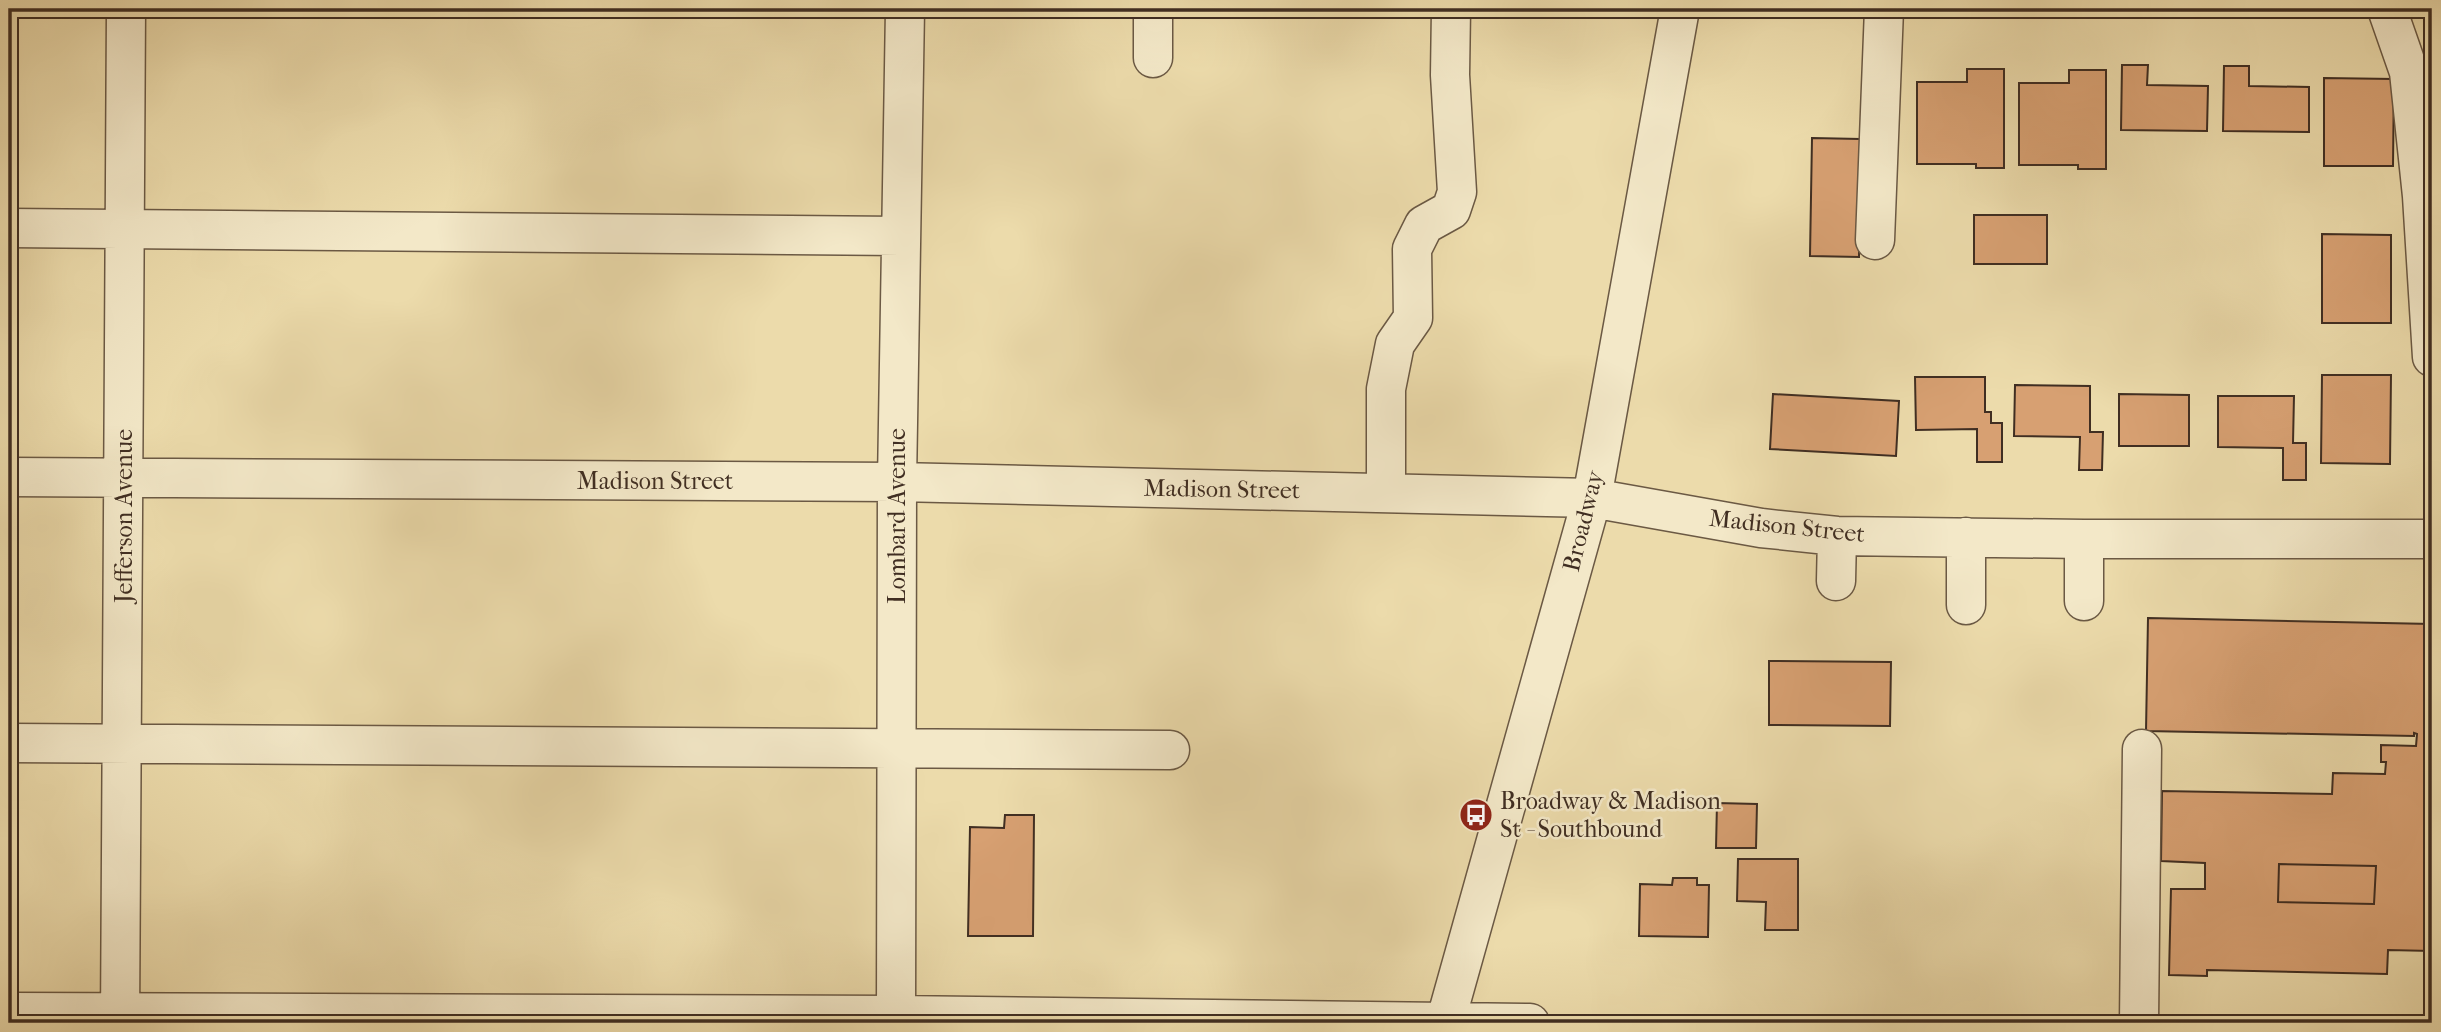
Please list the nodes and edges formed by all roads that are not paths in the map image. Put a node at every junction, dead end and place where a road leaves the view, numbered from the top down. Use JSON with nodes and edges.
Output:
{"nodes":[{"id":1,"x":126,"y":9,"type":"edge"},
{"id":2,"x":905,"y":9,"type":"edge"},
{"id":3,"x":1153,"y":9,"type":"edge"},
{"id":4,"x":1451,"y":9,"type":"edge"},
{"id":5,"x":1681,"y":9,"type":"edge"},
{"id":6,"x":1884,"y":9,"type":"edge"},
{"id":7,"x":2382,"y":9,"type":"edge"},
{"id":8,"x":1153,"y":58,"type":"dead end"},
{"id":9,"x":9,"y":228,"type":"edge"},
{"id":10,"x":125,"y":230,"type":"junction"},
{"id":11,"x":901,"y":236,"type":"junction"},
{"id":12,"x":1875,"y":240,"type":"dead end"},
{"id":13,"x":2432,"y":357,"type":"edge"},
{"id":14,"x":9,"y":477,"type":"edge"},
{"id":15,"x":124,"y":479,"type":"junction"},
{"id":16,"x":897,"y":482,"type":"junction"},
{"id":17,"x":1386,"y":493,"type":"junction"},
{"id":18,"x":1592,"y":498,"type":"junction"},
{"id":19,"x":1837,"y":536,"type":"junction"},
{"id":20,"x":1966,"y":537,"type":"junction"},
{"id":21,"x":2084,"y":539,"type":"junction"},
{"id":22,"x":2432,"y":539,"type":"edge"},
{"id":23,"x":1836,"y":581,"type":"dead end"},
{"id":24,"x":2084,"y":601,"type":"dead end"},
{"id":25,"x":1966,"y":605,"type":"dead end"},
{"id":26,"x":9,"y":743,"type":"edge"},
{"id":27,"x":122,"y":745,"type":"junction"},
{"id":28,"x":896,"y":748,"type":"junction"},
{"id":29,"x":2142,"y":749,"type":"dead end"},
{"id":30,"x":1170,"y":750,"type":"dead end"},
{"id":31,"x":9,"y":1012,"type":"edge"},
{"id":32,"x":120,"y":1018,"type":"edge"},
{"id":33,"x":896,"y":1019,"type":"edge"},
{"id":34,"x":1446,"y":1022,"type":"edge"},
{"id":35,"x":1530,"y":1023,"type":"edge"},
{"id":36,"x":2139,"y":1023,"type":"edge"}],
"edges":[{"from":1,"to":10,"type":"street","name":"Jefferson Avenue"},
{"from":2,"to":11,"type":"street","name":"Lombard Avenue"},
{"from":3,"to":8,"type":"street"},
{"from":4,"to":17,"type":"street"},
{"from":5,"to":18,"type":"street","name":"Broadway"},
{"from":6,"to":12,"type":"street"},
{"from":7,"to":13,"type":"street"},
{"from":9,"to":10,"type":"street"},
{"from":10,"to":11,"type":"street"},
{"from":10,"to":15,"type":"street","name":"Jefferson Avenue"},
{"from":11,"to":16,"type":"street","name":"Lombard Avenue"},
{"from":14,"to":15,"type":"street","name":"Madison Street"},
{"from":15,"to":16,"type":"street","name":"Madison Street"},
{"from":15,"to":27,"type":"street","name":"Jefferson Avenue"},
{"from":16,"to":17,"type":"street","name":"Madison Street"},
{"from":16,"to":28,"type":"street","name":"Lombard Avenue"},
{"from":17,"to":18,"type":"street","name":"Madison Street"},
{"from":18,"to":19,"type":"street","name":"Madison Street"},
{"from":18,"to":34,"type":"street","name":"Broadway"},
{"from":19,"to":20,"type":"street","name":"Madison Street"},
{"from":19,"to":23,"type":"street"},
{"from":20,"to":21,"type":"street","name":"Madison Street"},
{"from":20,"to":25,"type":"street"},
{"from":21,"to":22,"type":"street","name":"Madison Street"},
{"from":21,"to":24,"type":"street"},
{"from":26,"to":27,"type":"street"},
{"from":27,"to":28,"type":"street"},
{"from":27,"to":32,"type":"street","name":"Jefferson Avenue"},
{"from":28,"to":30,"type":"street"},
{"from":28,"to":33,"type":"street","name":"Lombard Avenue"},
{"from":29,"to":36,"type":"street"},
{"from":31,"to":32,"type":"street"},
{"from":32,"to":33,"type":"street"},
{"from":33,"to":34,"type":"street"},
{"from":34,"to":35,"type":"street"}]}
